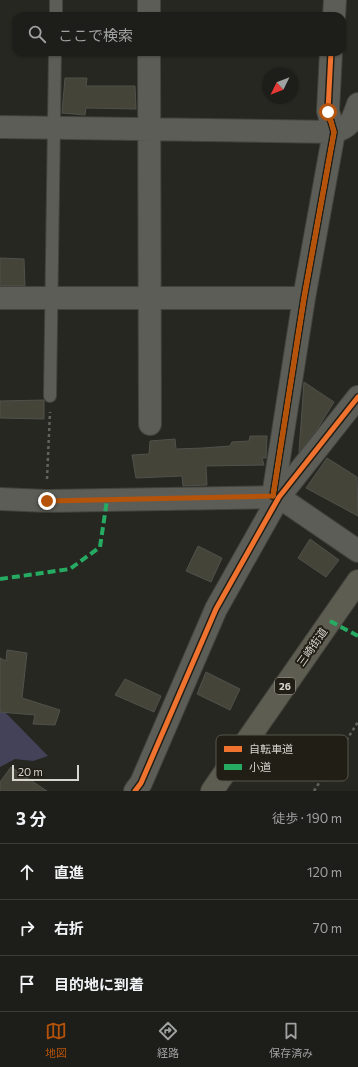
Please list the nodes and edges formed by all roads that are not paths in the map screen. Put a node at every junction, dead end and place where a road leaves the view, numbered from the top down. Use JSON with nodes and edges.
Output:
{"nodes":[{"id":1,"x":56,"y":0,"type":"edge"},
{"id":2,"x":149,"y":0,"type":"edge"},
{"id":3,"x":336,"y":0,"type":"edge"},
{"id":4,"x":56,"y":12,"type":"edge"},
{"id":5,"x":149,"y":12,"type":"edge"},
{"id":6,"x":334,"y":12,"type":"edge"},
{"id":7,"x":55,"y":56,"type":"edge"},
{"id":8,"x":149,"y":56,"type":"edge"},
{"id":9,"x":332,"y":56,"type":"edge"},
{"id":10,"x":358,"y":104,"type":"edge"},
{"id":11,"x":0,"y":127,"type":"edge"},
{"id":12,"x":54,"y":128,"type":"junction"},
{"id":13,"x":149,"y":130,"type":"junction"},
{"id":14,"x":334,"y":132,"type":"junction"},
{"id":15,"x":0,"y":298,"type":"edge"},
{"id":16,"x":52,"y":298,"type":"junction"},
{"id":17,"x":150,"y":298,"type":"junction"},
{"id":18,"x":304,"y":298,"type":"junction"},
{"id":19,"x":50,"y":396,"type":"road end"},
{"id":20,"x":358,"y":398,"type":"edge"},
{"id":21,"x":150,"y":424,"type":"dead end"},
{"id":22,"x":276,"y":496,"type":"junction"},
{"id":23,"x":0,"y":499,"type":"edge"},
{"id":24,"x":358,"y":551,"type":"edge"},
{"id":25,"x":358,"y":581,"type":"edge"},
{"id":26,"x":251,"y":735,"type":"edge"},
{"id":27,"x":219,"y":781,"type":"edge"},
{"id":28,"x":135,"y":791,"type":"edge"},
{"id":29,"x":212,"y":791,"type":"edge"}],
"edges":[{"from":1,"to":4,"type":"lane"},
{"from":2,"to":5,"type":"street"},
{"from":3,"to":6,"type":"street"},
{"from":7,"to":12,"type":"lane"},
{"from":8,"to":13,"type":"street"},
{"from":9,"to":14,"type":"street"},
{"from":10,"to":14,"type":"street"},
{"from":11,"to":12,"type":"street"},
{"from":12,"to":13,"type":"street"},
{"from":12,"to":16,"type":"lane"},
{"from":13,"to":14,"type":"street"},
{"from":13,"to":17,"type":"street"},
{"from":14,"to":18,"type":"street"},
{"from":15,"to":16,"type":"street"},
{"from":16,"to":17,"type":"street"},
{"from":16,"to":19,"type":"lane"},
{"from":17,"to":18,"type":"street"},
{"from":17,"to":21,"type":"street"},
{"from":18,"to":22,"type":"street"},
{"from":20,"to":22,"type":"street"},
{"from":22,"to":23,"type":"street"},
{"from":22,"to":24,"type":"street"},
{"from":22,"to":28,"type":"street"},
{"from":25,"to":26,"type":"main road","name":"三崎街道","number":"26"},
{"from":27,"to":29,"type":"main road","name":"三崎街道","number":"26"}]}
